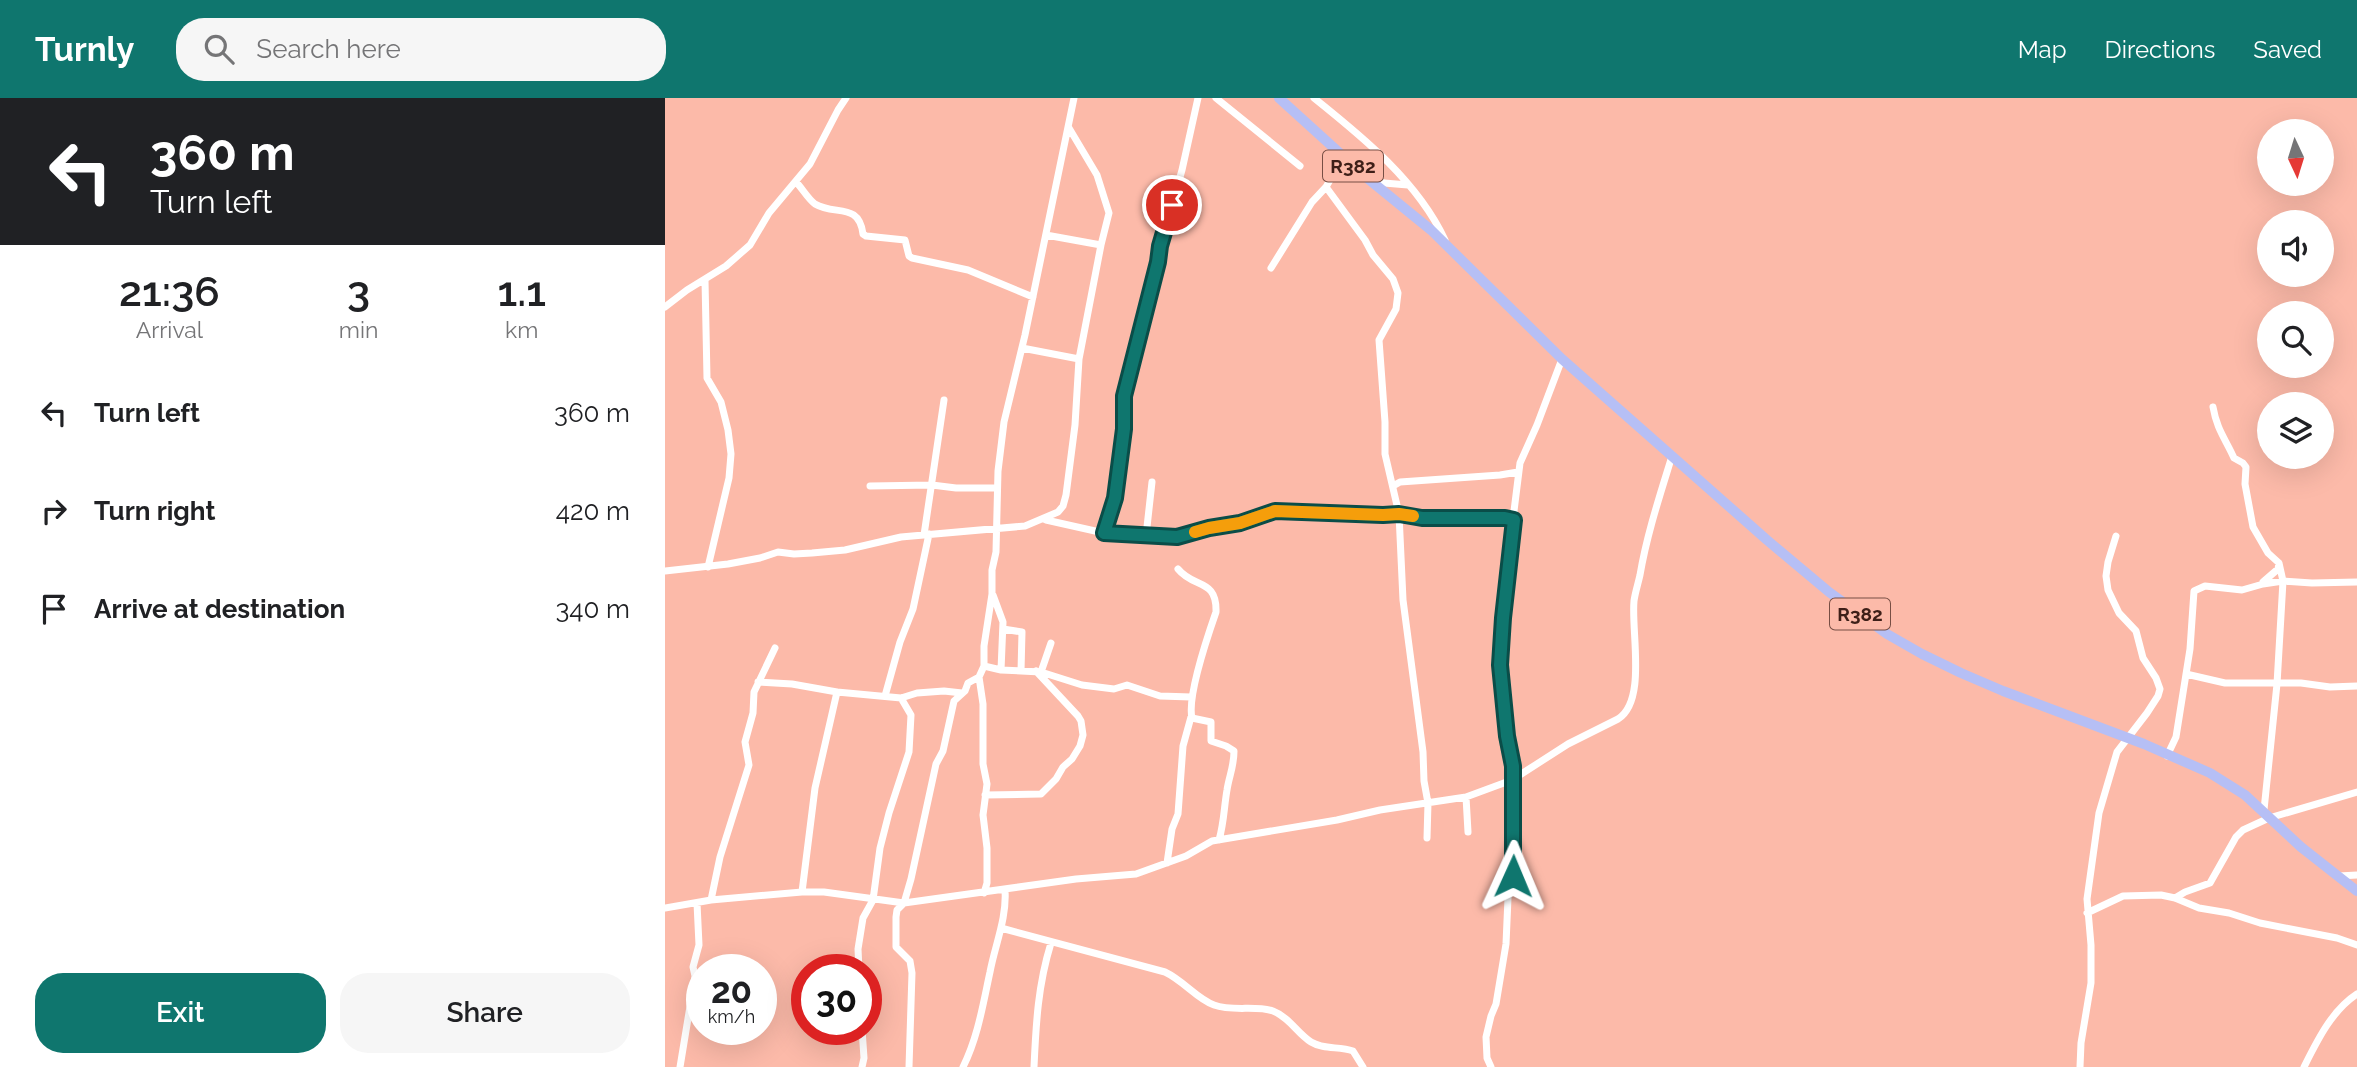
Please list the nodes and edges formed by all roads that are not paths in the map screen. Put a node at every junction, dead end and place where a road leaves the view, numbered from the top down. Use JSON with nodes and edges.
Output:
{"nodes":[{"id":1,"x":846,"y":98,"type":"edge"},
{"id":2,"x":1074,"y":98,"type":"edge"},
{"id":3,"x":1198,"y":98,"type":"edge"},
{"id":4,"x":1216,"y":98,"type":"edge"},
{"id":5,"x":1279,"y":98,"type":"edge"},
{"id":6,"x":1314,"y":98,"type":"edge"},
{"id":7,"x":1068,"y":128,"type":"junction"},
{"id":8,"x":1343,"y":157,"type":"junction"},
{"id":9,"x":1300,"y":166,"type":"dead end"},
{"id":10,"x":1366,"y":177,"type":"junction"},
{"id":11,"x":796,"y":182,"type":"junction"},
{"id":12,"x":1408,"y":185,"type":"junction"},
{"id":13,"x":1326,"y":187,"type":"junction"},
{"id":14,"x":1046,"y":235,"type":"junction"},
{"id":15,"x":1101,"y":245,"type":"junction"},
{"id":16,"x":1448,"y":247,"type":"junction"},
{"id":17,"x":1271,"y":268,"type":"dead end"},
{"id":18,"x":705,"y":279,"type":"junction"},
{"id":19,"x":1033,"y":298,"type":"junction"},
{"id":20,"x":665,"y":307,"type":"edge"},
{"id":21,"x":1022,"y":348,"type":"junction"},
{"id":22,"x":1079,"y":359,"type":"junction"},
{"id":23,"x":1562,"y":359,"type":"junction"},
{"id":24,"x":944,"y":400,"type":"dead end"},
{"id":25,"x":2213,"y":407,"type":"dead end"},
{"id":26,"x":1672,"y":456,"type":"junction"},
{"id":27,"x":1518,"y":472,"type":"junction"},
{"id":28,"x":1152,"y":482,"type":"dead end"},
{"id":29,"x":932,"y":485,"type":"junction"},
{"id":30,"x":870,"y":486,"type":"dead end"},
{"id":31,"x":1393,"y":486,"type":"junction"},
{"id":32,"x":997,"y":488,"type":"junction"},
{"id":33,"x":1399,"y":514,"type":"junction"},
{"id":34,"x":1042,"y":519,"type":"junction"},
{"id":35,"x":1514,"y":520,"type":"junction"},
{"id":36,"x":997,"y":530,"type":"junction"},
{"id":37,"x":1104,"y":533,"type":"junction"},
{"id":38,"x":927,"y":535,"type":"junction"},
{"id":39,"x":1146,"y":536,"type":"junction"},
{"id":40,"x":2116,"y":536,"type":"dead end"},
{"id":41,"x":2279,"y":563,"type":"junction"},
{"id":42,"x":708,"y":567,"type":"junction"},
{"id":43,"x":1178,"y":569,"type":"dead end"},
{"id":44,"x":665,"y":571,"type":"edge"},
{"id":45,"x":2283,"y":581,"type":"junction"},
{"id":46,"x":2357,"y":582,"type":"edge"},
{"id":47,"x":2260,"y":585,"type":"junction"},
{"id":48,"x":992,"y":594,"type":"junction"},
{"id":49,"x":1003,"y":629,"type":"junction"},
{"id":50,"x":1051,"y":643,"type":"dead end"},
{"id":51,"x":775,"y":648,"type":"dead end"},
{"id":52,"x":984,"y":666,"type":"junction"},
{"id":53,"x":1001,"y":670,"type":"junction"},
{"id":54,"x":1021,"y":671,"type":"junction"},
{"id":55,"x":1038,"y":671,"type":"junction"},
{"id":56,"x":2186,"y":674,"type":"junction"},
{"id":57,"x":979,"y":677,"type":"junction"},
{"id":58,"x":758,"y":682,"type":"junction"},
{"id":59,"x":2277,"y":684,"type":"junction"},
{"id":60,"x":2357,"y":686,"type":"edge"},
{"id":61,"x":837,"y":692,"type":"junction"},
{"id":62,"x":963,"y":693,"type":"junction"},
{"id":63,"x":885,"y":696,"type":"junction"},
{"id":64,"x":1191,"y":697,"type":"junction"},
{"id":65,"x":901,"y":698,"type":"junction"},
{"id":66,"x":1191,"y":718,"type":"junction"},
{"id":67,"x":2126,"y":738,"type":"junction"},
{"id":68,"x":2167,"y":755,"type":"junction"},
{"id":69,"x":1513,"y":780,"type":"junction"},
{"id":70,"x":2357,"y":792,"type":"edge"},
{"id":71,"x":985,"y":795,"type":"junction"},
{"id":72,"x":1466,"y":797,"type":"junction"},
{"id":73,"x":1428,"y":803,"type":"junction"},
{"id":74,"x":2267,"y":814,"type":"junction"},
{"id":75,"x":1468,"y":832,"type":"dead end"},
{"id":76,"x":1427,"y":838,"type":"dead end"},
{"id":77,"x":1219,"y":840,"type":"junction"},
{"id":78,"x":1167,"y":863,"type":"junction"},
{"id":79,"x":2357,"y":875,"type":"edge"},
{"id":80,"x":2338,"y":876,"type":"junction"},
{"id":81,"x":1005,"y":890,"type":"junction"},
{"id":82,"x":2357,"y":891,"type":"edge"},
{"id":83,"x":802,"y":892,"type":"junction"},
{"id":84,"x":984,"y":893,"type":"junction"},
{"id":85,"x":2175,"y":898,"type":"junction"},
{"id":86,"x":711,"y":900,"type":"junction"},
{"id":87,"x":873,"y":900,"type":"junction"},
{"id":88,"x":904,"y":902,"type":"junction"},
{"id":89,"x":697,"y":903,"type":"junction"},
{"id":90,"x":665,"y":908,"type":"edge"},
{"id":91,"x":2087,"y":913,"type":"junction"},
{"id":92,"x":1001,"y":928,"type":"junction"},
{"id":93,"x":1051,"y":943,"type":"junction"},
{"id":94,"x":2357,"y":945,"type":"edge"},
{"id":95,"x":858,"y":954,"type":"edge"},
{"id":96,"x":2357,"y":994,"type":"edge"},
{"id":97,"x":863,"y":1045,"type":"edge"},
{"id":98,"x":680,"y":1067,"type":"edge"},
{"id":99,"x":862,"y":1067,"type":"edge"},
{"id":100,"x":909,"y":1067,"type":"edge"},
{"id":101,"x":963,"y":1067,"type":"edge"},
{"id":102,"x":1034,"y":1067,"type":"edge"},
{"id":103,"x":1363,"y":1067,"type":"edge"},
{"id":104,"x":1491,"y":1067,"type":"edge"},
{"id":105,"x":2080,"y":1067,"type":"edge"},
{"id":106,"x":2304,"y":1067,"type":"edge"}],
"edges":[{"from":1,"to":11,"type":"street"},
{"from":2,"to":7,"type":"street"},
{"from":3,"to":37,"type":"street"},
{"from":4,"to":9,"type":"street"},
{"from":5,"to":8,"type":"main road","number":"R382"},
{"from":6,"to":12,"type":"street"},
{"from":7,"to":14,"type":"street"},
{"from":7,"to":15,"type":"street"},
{"from":8,"to":10,"type":"main road","number":"R382"},
{"from":8,"to":13,"type":"street"},
{"from":10,"to":12,"type":"street"},
{"from":10,"to":16,"type":"main road","number":"R382"},
{"from":11,"to":18,"type":"street"},
{"from":11,"to":19,"type":"street"},
{"from":12,"to":16,"type":"street"},
{"from":13,"to":17,"type":"street"},
{"from":13,"to":31,"type":"street"},
{"from":14,"to":15,"type":"street"},
{"from":14,"to":19,"type":"street"},
{"from":15,"to":22,"type":"street"},
{"from":16,"to":23,"type":"main road","number":"R382"},
{"from":18,"to":20,"type":"street"},
{"from":18,"to":42,"type":"street"},
{"from":19,"to":21,"type":"street"},
{"from":21,"to":22,"type":"street"},
{"from":21,"to":32,"type":"street"},
{"from":22,"to":34,"type":"street"},
{"from":23,"to":26,"type":"main road","number":"R382"},
{"from":23,"to":27,"type":"street"},
{"from":24,"to":29,"type":"street"},
{"from":25,"to":41,"type":"street"},
{"from":26,"to":67,"type":"main road","number":"R382"},
{"from":26,"to":69,"type":"street"},
{"from":27,"to":31,"type":"street"},
{"from":27,"to":35,"type":"street"},
{"from":28,"to":39,"type":"street"},
{"from":29,"to":30,"type":"street"},
{"from":29,"to":32,"type":"street"},
{"from":29,"to":38,"type":"street"},
{"from":31,"to":33,"type":"street"},
{"from":32,"to":36,"type":"street"},
{"from":33,"to":35,"type":"street"},
{"from":33,"to":39,"type":"street"},
{"from":33,"to":73,"type":"street"},
{"from":34,"to":36,"type":"street"},
{"from":34,"to":37,"type":"street"},
{"from":35,"to":69,"type":"street"},
{"from":36,"to":38,"type":"street"},
{"from":36,"to":48,"type":"street"},
{"from":37,"to":39,"type":"street"},
{"from":38,"to":42,"type":"street"},
{"from":38,"to":63,"type":"street"},
{"from":40,"to":67,"type":"street"},
{"from":41,"to":45,"type":"street"},
{"from":41,"to":47,"type":"street"},
{"from":42,"to":44,"type":"street"},
{"from":43,"to":64,"type":"street"},
{"from":45,"to":46,"type":"street"},
{"from":45,"to":47,"type":"street"},
{"from":45,"to":59,"type":"street"},
{"from":47,"to":56,"type":"street"},
{"from":48,"to":49,"type":"street"},
{"from":48,"to":52,"type":"street"},
{"from":49,"to":53,"type":"street"},
{"from":49,"to":54,"type":"street"},
{"from":50,"to":55,"type":"street"},
{"from":51,"to":58,"type":"street"},
{"from":52,"to":53,"type":"street"},
{"from":52,"to":57,"type":"street"},
{"from":53,"to":54,"type":"street"},
{"from":54,"to":55,"type":"street"},
{"from":55,"to":64,"type":"street"},
{"from":55,"to":71,"type":"street"},
{"from":56,"to":59,"type":"street"},
{"from":56,"to":68,"type":"street"},
{"from":57,"to":62,"type":"street"},
{"from":57,"to":71,"type":"street"},
{"from":58,"to":61,"type":"street"},
{"from":58,"to":86,"type":"street"},
{"from":59,"to":60,"type":"street"},
{"from":59,"to":74,"type":"street"},
{"from":61,"to":63,"type":"street"},
{"from":61,"to":83,"type":"street"},
{"from":62,"to":65,"type":"street"},
{"from":62,"to":88,"type":"street"},
{"from":63,"to":65,"type":"street"},
{"from":64,"to":66,"type":"street"},
{"from":65,"to":87,"type":"street"},
{"from":66,"to":77,"type":"street"},
{"from":66,"to":78,"type":"street"},
{"from":67,"to":68,"type":"main road","number":"R382"},
{"from":67,"to":91,"type":"street"},
{"from":68,"to":74,"type":"main road","number":"R382"},
{"from":69,"to":72,"type":"street"},
{"from":69,"to":104,"type":"street"},
{"from":70,"to":74,"type":"street"},
{"from":71,"to":84,"type":"street"},
{"from":72,"to":73,"type":"street"},
{"from":72,"to":75,"type":"street"},
{"from":73,"to":76,"type":"street"},
{"from":73,"to":77,"type":"street"},
{"from":74,"to":80,"type":"main road","number":"R382"},
{"from":74,"to":85,"type":"street"},
{"from":77,"to":78,"type":"street"},
{"from":78,"to":81,"type":"street"},
{"from":79,"to":80,"type":"street"},
{"from":80,"to":82,"type":"main road","number":"R382"},
{"from":81,"to":84,"type":"street"},
{"from":81,"to":92,"type":"street"},
{"from":83,"to":86,"type":"street"},
{"from":83,"to":87,"type":"street"},
{"from":84,"to":88,"type":"street"},
{"from":85,"to":91,"type":"street"},
{"from":85,"to":94,"type":"street"},
{"from":86,"to":89,"type":"street"},
{"from":87,"to":88,"type":"street"},
{"from":87,"to":95,"type":"street"},
{"from":88,"to":100,"type":"street"},
{"from":89,"to":90,"type":"street"},
{"from":89,"to":98,"type":"street"},
{"from":91,"to":105,"type":"street"},
{"from":92,"to":93,"type":"street"},
{"from":92,"to":101,"type":"street"},
{"from":93,"to":102,"type":"street"},
{"from":93,"to":103,"type":"street"},
{"from":96,"to":106,"type":"street"},
{"from":97,"to":99,"type":"street"}]}
